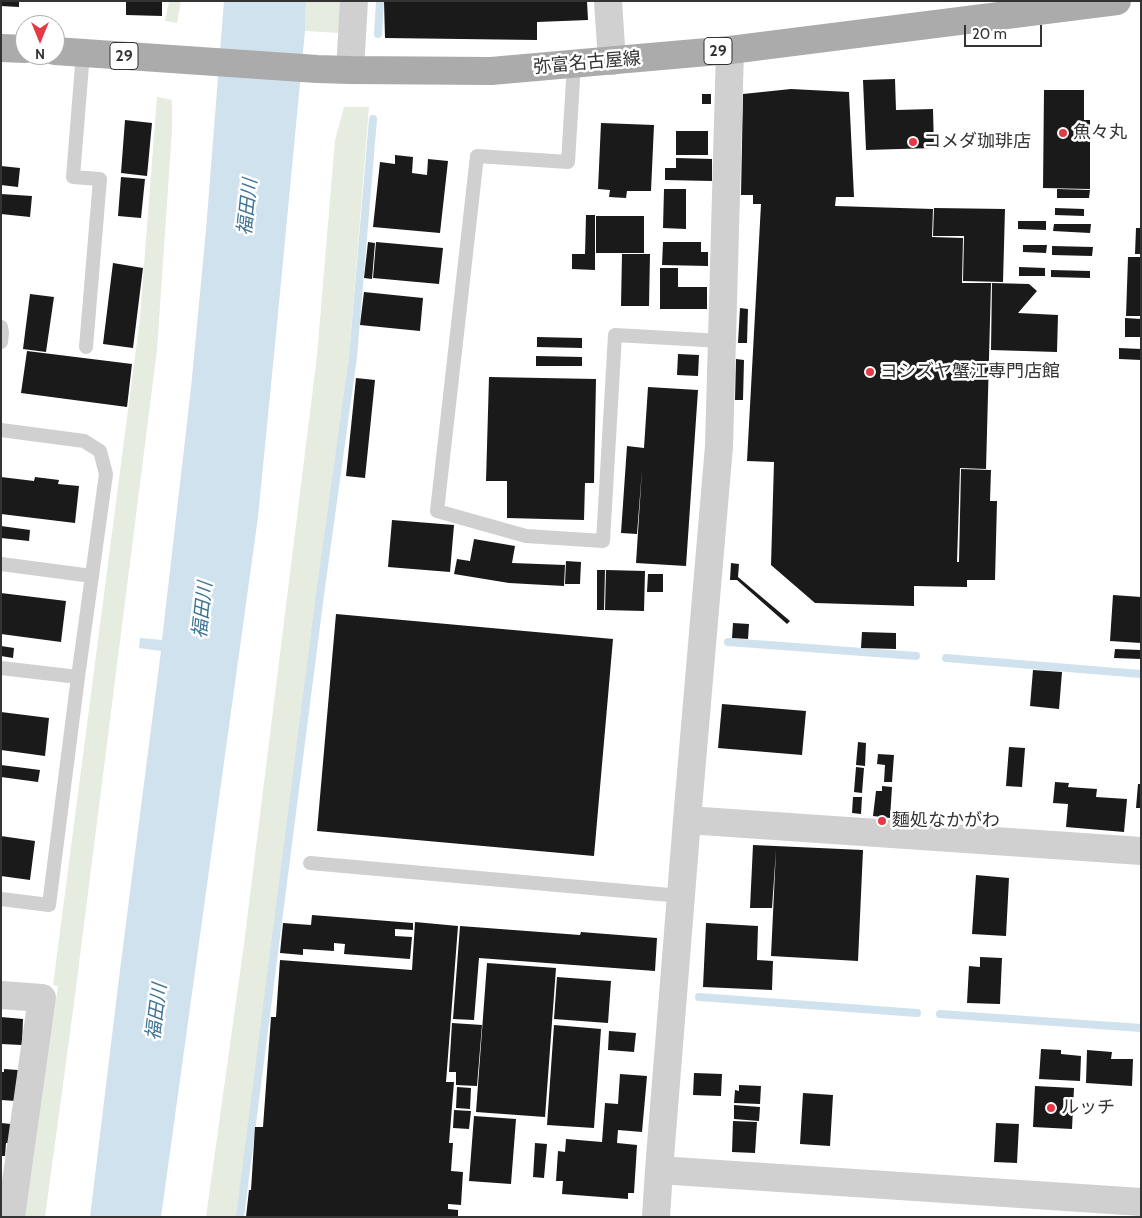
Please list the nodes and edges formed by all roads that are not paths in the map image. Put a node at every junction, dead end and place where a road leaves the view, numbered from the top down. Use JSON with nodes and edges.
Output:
{"nodes":[{"id":1,"x":354,"y":1,"type":"edge"},
{"id":2,"x":608,"y":1,"type":"edge"},
{"id":3,"x":1117,"y":1,"type":"edge"},
{"id":4,"x":1055,"y":5,"type":"edge"},
{"id":5,"x":1,"y":48,"type":"edge"},
{"id":6,"x":15,"y":49,"type":"edge"},
{"id":7,"x":730,"y":50,"type":"junction"},
{"id":8,"x":65,"y":52,"type":"edge"},
{"id":9,"x":83,"y":53,"type":"junction"},
{"id":10,"x":612,"y":61,"type":"junction"},
{"id":11,"x":574,"y":64,"type":"junction"},
{"id":12,"x":350,"y":70,"type":"junction"},
{"id":13,"x":1,"y":326,"type":"edge"},
{"id":14,"x":722,"y":341,"type":"junction"},
{"id":15,"x":1,"y":342,"type":"edge"},
{"id":16,"x":86,"y":347,"type":"dead end"},
{"id":17,"x":1,"y":430,"type":"edge"},
{"id":18,"x":1,"y":564,"type":"edge"},
{"id":19,"x":92,"y":576,"type":"junction"},
{"id":20,"x":1,"y":668,"type":"edge"},
{"id":21,"x":78,"y":677,"type":"junction"},
{"id":22,"x":687,"y":820,"type":"junction"},
{"id":23,"x":1141,"y":851,"type":"edge"},
{"id":24,"x":310,"y":863,"type":"dead end"},
{"id":25,"x":681,"y":896,"type":"junction"},
{"id":26,"x":1,"y":899,"type":"edge"},
{"id":27,"x":1,"y":995,"type":"edge"},
{"id":28,"x":659,"y":1170,"type":"junction"},
{"id":29,"x":8,"y":1184,"type":"edge"},
{"id":30,"x":1141,"y":1202,"type":"edge"},
{"id":31,"x":11,"y":1217,"type":"edge"},
{"id":32,"x":656,"y":1217,"type":"edge"}],
"edges":[{"from":1,"to":12,"type":"street"},
{"from":2,"to":10,"type":"street"},
{"from":3,"to":4,"type":"main road","name":"弥富名古屋線","number":"29"},
{"from":4,"to":7,"type":"main road","name":"弥富名古屋線","number":"29"},
{"from":5,"to":6,"type":"main road"},
{"from":7,"to":10,"type":"main road","name":"弥富名古屋線","number":"29"},
{"from":7,"to":14,"type":"street"},
{"from":8,"to":9,"type":"main road","name":"弥富名古屋線","number":"29"},
{"from":9,"to":12,"type":"main road","name":"弥富名古屋線","number":"29"},
{"from":9,"to":16,"type":"lane"},
{"from":10,"to":11,"type":"main road","name":"弥富名古屋線","number":"29"},
{"from":11,"to":12,"type":"main road","name":"弥富名古屋線","number":"29"},
{"from":11,"to":14,"type":"lane"},
{"from":13,"to":15,"type":"lane"},
{"from":14,"to":22,"type":"street"},
{"from":17,"to":19,"type":"lane"},
{"from":18,"to":19,"type":"lane"},
{"from":19,"to":21,"type":"lane"},
{"from":20,"to":21,"type":"lane"},
{"from":21,"to":26,"type":"lane"},
{"from":22,"to":23,"type":"street"},
{"from":22,"to":25,"type":"street"},
{"from":24,"to":25,"type":"lane"},
{"from":25,"to":28,"type":"street"},
{"from":27,"to":29,"type":"street"},
{"from":28,"to":30,"type":"street"},
{"from":28,"to":32,"type":"street"},
{"from":29,"to":31,"type":"street"}]}
